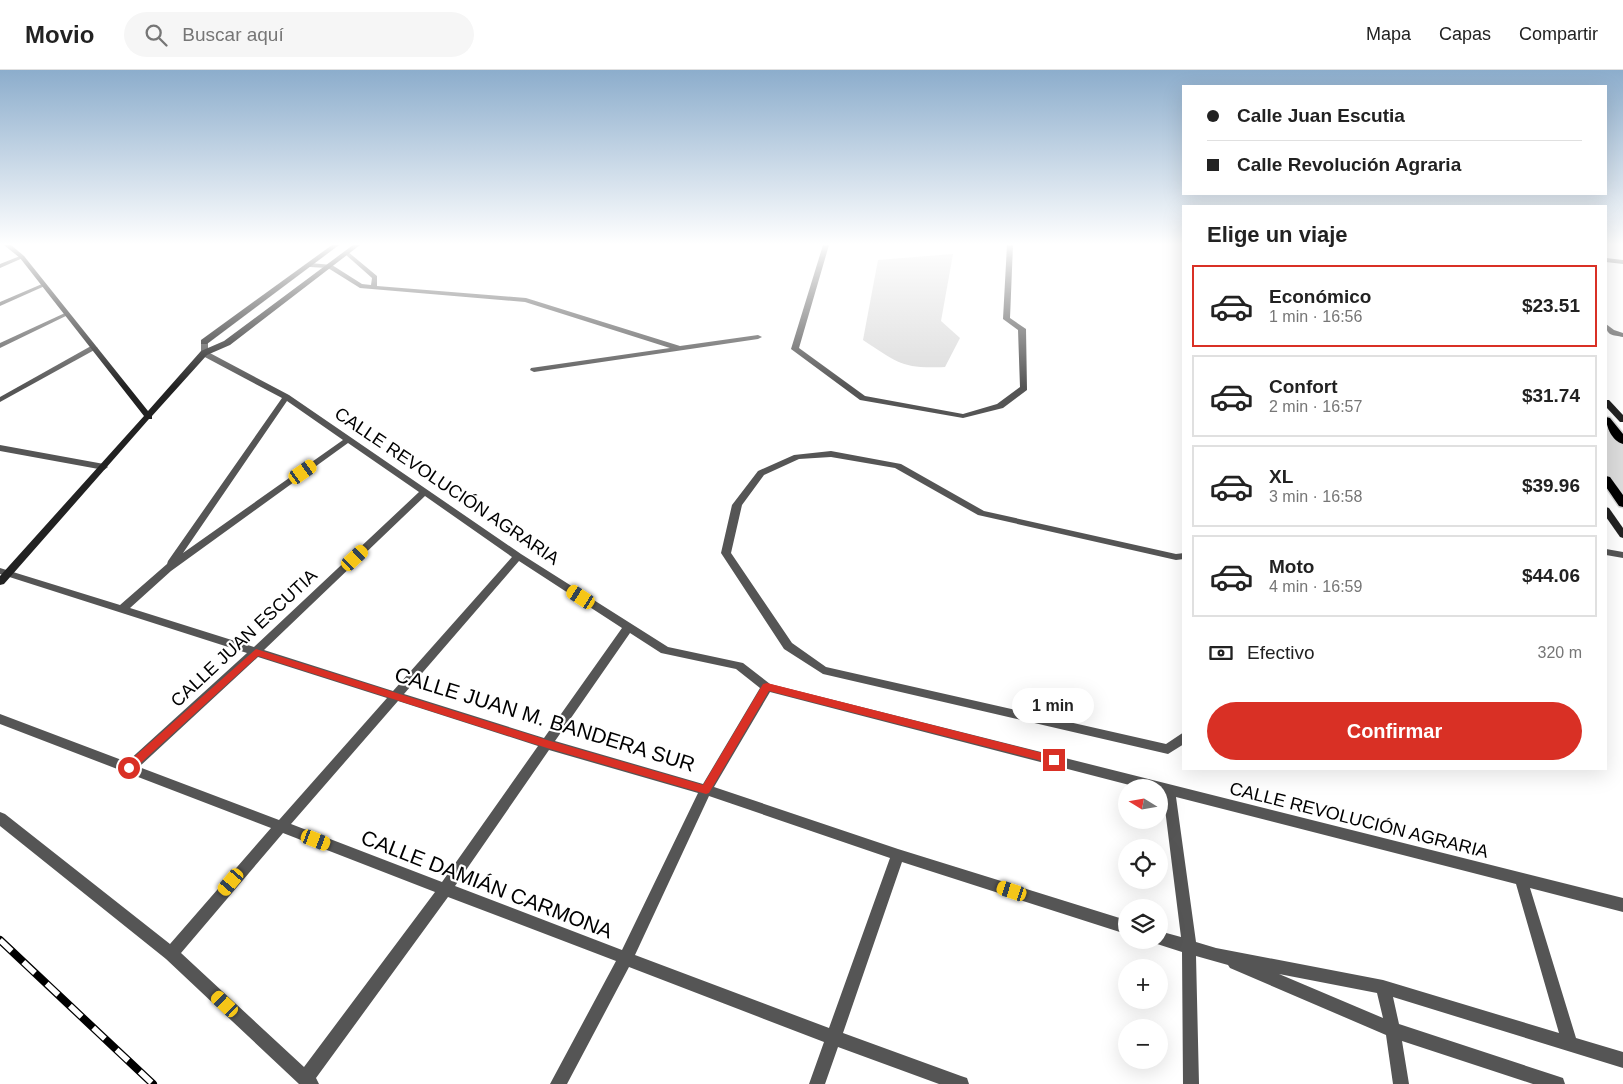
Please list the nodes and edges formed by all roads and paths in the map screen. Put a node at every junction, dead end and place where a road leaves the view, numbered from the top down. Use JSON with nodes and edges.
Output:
{"nodes":[{"id":1,"x":27,"y":292,"type":"edge"},
{"id":2,"x":50,"y":292,"type":"edge"},
{"id":3,"x":275,"y":292,"type":"edge"},
{"id":4,"x":295,"y":292,"type":"edge"},
{"id":5,"x":429,"y":292,"type":"edge"},
{"id":6,"x":812,"y":292,"type":"edge"},
{"id":7,"x":1007,"y":292,"type":"edge"},
{"id":8,"x":0,"y":304,"type":"edge"},
{"id":9,"x":68,"y":314,"type":"junction"},
{"id":10,"x":1607,"y":327,"type":"edge"},
{"id":11,"x":1623,"y":335,"type":"edge"},
{"id":12,"x":758,"y":337,"type":"dead end"},
{"id":13,"x":0,"y":346,"type":"edge"},
{"id":14,"x":94,"y":348,"type":"junction"},
{"id":15,"x":204,"y":348,"type":"junction"},
{"id":16,"x":678,"y":348,"type":"junction"},
{"id":17,"x":534,"y":370,"type":"dead end"},
{"id":18,"x":286,"y":397,"type":"junction"},
{"id":19,"x":0,"y":400,"type":"edge"},
{"id":20,"x":1607,"y":403,"type":"edge"},
{"id":21,"x":149,"y":417,"type":"junction"},
{"id":22,"x":1623,"y":420,"type":"edge"},
{"id":23,"x":1607,"y":421,"type":"edge"},
{"id":24,"x":349,"y":439,"type":"junction"},
{"id":25,"x":1623,"y":441,"type":"edge"},
{"id":26,"x":0,"y":448,"type":"edge"},
{"id":27,"x":104,"y":467,"type":"junction"},
{"id":28,"x":1607,"y":480,"type":"edge"},
{"id":29,"x":425,"y":491,"type":"junction"},
{"id":30,"x":1623,"y":503,"type":"edge"},
{"id":31,"x":1607,"y":511,"type":"edge"},
{"id":32,"x":1623,"y":534,"type":"edge"},
{"id":33,"x":1607,"y":552,"type":"edge"},
{"id":34,"x":1623,"y":555,"type":"edge"},
{"id":35,"x":518,"y":556,"type":"junction"},
{"id":36,"x":1182,"y":556,"type":"edge"},
{"id":37,"x":166,"y":569,"type":"junction"},
{"id":38,"x":3,"y":576,"type":"edge"},
{"id":39,"x":122,"y":609,"type":"junction"},
{"id":40,"x":628,"y":628,"type":"junction"},
{"id":41,"x":256,"y":652,"type":"junction"},
{"id":42,"x":767,"y":687,"type":"junction"},
{"id":43,"x":396,"y":696,"type":"junction"},
{"id":44,"x":0,"y":719,"type":"edge"},
{"id":45,"x":1182,"y":738,"type":"edge"},
{"id":46,"x":547,"y":744,"type":"junction"},
{"id":47,"x":129,"y":768,"type":"junction"},
{"id":48,"x":706,"y":790,"type":"junction"},
{"id":49,"x":1169,"y":790,"type":"junction"},
{"id":50,"x":0,"y":818,"type":"edge"},
{"id":51,"x":279,"y":826,"type":"junction"},
{"id":52,"x":898,"y":855,"type":"junction"},
{"id":53,"x":1521,"y":880,"type":"junction"},
{"id":54,"x":445,"y":888,"type":"junction"},
{"id":55,"x":1623,"y":905,"type":"edge"},
{"id":56,"x":1118,"y":924,"type":"edge"},
{"id":57,"x":1168,"y":941,"type":"edge"},
{"id":58,"x":1189,"y":948,"type":"junction"},
{"id":59,"x":171,"y":954,"type":"junction"},
{"id":60,"x":1216,"y":955,"type":"junction"},
{"id":61,"x":626,"y":958,"type":"junction"},
{"id":62,"x":1383,"y":987,"type":"junction"},
{"id":63,"x":1393,"y":1030,"type":"junction"},
{"id":64,"x":832,"y":1037,"type":"junction"},
{"id":65,"x":1570,"y":1044,"type":"junction"},
{"id":66,"x":1623,"y":1060,"type":"edge"},
{"id":67,"x":308,"y":1082,"type":"edge"},
{"id":68,"x":558,"y":1084,"type":"edge"},
{"id":69,"x":817,"y":1084,"type":"edge"},
{"id":70,"x":961,"y":1084,"type":"edge"},
{"id":71,"x":1191,"y":1084,"type":"edge"},
{"id":72,"x":1401,"y":1084,"type":"edge"},
{"id":73,"x":1557,"y":1084,"type":"edge"}],
"edges":[{"from":1,"to":8,"type":"street"},
{"from":2,"to":9,"type":"street"},
{"from":3,"to":15,"type":"street"},
{"from":4,"to":15,"type":"street"},
{"from":5,"to":16,"type":"street"},
{"from":6,"to":7,"type":"street"},
{"from":9,"to":13,"type":"street"},
{"from":9,"to":14,"type":"street"},
{"from":10,"to":11,"type":"street"},
{"from":12,"to":16,"type":"street"},
{"from":14,"to":19,"type":"street"},
{"from":14,"to":21,"type":"street"},
{"from":15,"to":18,"type":"street","name":"CALLE REVOLUCIÓN AGRARIA"},
{"from":15,"to":21,"type":"street"},
{"from":16,"to":17,"type":"street"},
{"from":18,"to":24,"type":"street","name":"CALLE REVOLUCIÓN AGRARIA"},
{"from":18,"to":37,"type":"street"},
{"from":20,"to":22,"type":"street"},
{"from":21,"to":27,"type":"street"},
{"from":23,"to":25,"type":"main road"},
{"from":24,"to":29,"type":"street","name":"CALLE REVOLUCIÓN AGRARIA"},
{"from":24,"to":37,"type":"street"},
{"from":26,"to":27,"type":"street"},
{"from":27,"to":38,"type":"street"},
{"from":28,"to":30,"type":"main road"},
{"from":29,"to":35,"type":"street","name":"CALLE REVOLUCIÓN AGRARIA"},
{"from":29,"to":41,"type":"street","name":"CALLE JUAN ESCUTIA"},
{"from":31,"to":32,"type":"street"},
{"from":33,"to":34,"type":"street"},
{"from":35,"to":40,"type":"street","name":"CALLE REVOLUCIÓN AGRARIA"},
{"from":35,"to":43,"type":"street"},
{"from":36,"to":45,"type":"street"},
{"from":37,"to":39,"type":"street"},
{"from":38,"to":39,"type":"street","name":"CALLE JUAN M. BANDERA SUR"},
{"from":39,"to":41,"type":"street","name":"CALLE JUAN M. BANDERA SUR"},
{"from":40,"to":42,"type":"street","name":"CALLE REVOLUCIÓN AGRARIA"},
{"from":40,"to":46,"type":"street"},
{"from":41,"to":43,"type":"street","name":"CALLE JUAN M. BANDERA SUR"},
{"from":41,"to":47,"type":"street","name":"CALLE JUAN ESCUTIA"},
{"from":42,"to":48,"type":"street"},
{"from":42,"to":49,"type":"street","name":"CALLE REVOLUCIÓN AGRARIA"},
{"from":43,"to":46,"type":"street","name":"CALLE JUAN M. BANDERA SUR"},
{"from":43,"to":51,"type":"street"},
{"from":44,"to":47,"type":"street","name":"CALLE DAMIÁN CARMONA"},
{"from":46,"to":48,"type":"street","name":"CALLE JUAN M. BANDERA SUR"},
{"from":46,"to":54,"type":"street"},
{"from":47,"to":51,"type":"street","name":"CALLE DAMIÁN CARMONA"},
{"from":48,"to":52,"type":"street","name":"CALLE JUAN M. BANDERA SUR"},
{"from":48,"to":61,"type":"street"},
{"from":49,"to":53,"type":"street","name":"CALLE REVOLUCIÓN AGRARIA"},
{"from":49,"to":58,"type":"street"},
{"from":50,"to":59,"type":"street"},
{"from":51,"to":54,"type":"street","name":"CALLE DAMIÁN CARMONA"},
{"from":51,"to":59,"type":"street"},
{"from":52,"to":56,"type":"street","name":"CALLE JUAN M. BANDERA SUR"},
{"from":52,"to":64,"type":"street"},
{"from":53,"to":55,"type":"street","name":"CALLE REVOLUCIÓN AGRARIA"},
{"from":53,"to":65,"type":"street"},
{"from":54,"to":61,"type":"street","name":"CALLE DAMIÁN CARMONA"},
{"from":54,"to":67,"type":"street"},
{"from":57,"to":58,"type":"street"},
{"from":58,"to":60,"type":"street"},
{"from":58,"to":71,"type":"street"},
{"from":59,"to":67,"type":"street"},
{"from":60,"to":62,"type":"street"},
{"from":60,"to":63,"type":"street"},
{"from":61,"to":64,"type":"street","name":"CALLE DAMIÁN CARMONA"},
{"from":61,"to":68,"type":"street"},
{"from":62,"to":63,"type":"street"},
{"from":62,"to":65,"type":"street"},
{"from":63,"to":72,"type":"street"},
{"from":63,"to":73,"type":"street"},
{"from":64,"to":69,"type":"street"},
{"from":64,"to":70,"type":"street","name":"CALLE DAMIÁN CARMONA"},
{"from":65,"to":66,"type":"street"}]}
